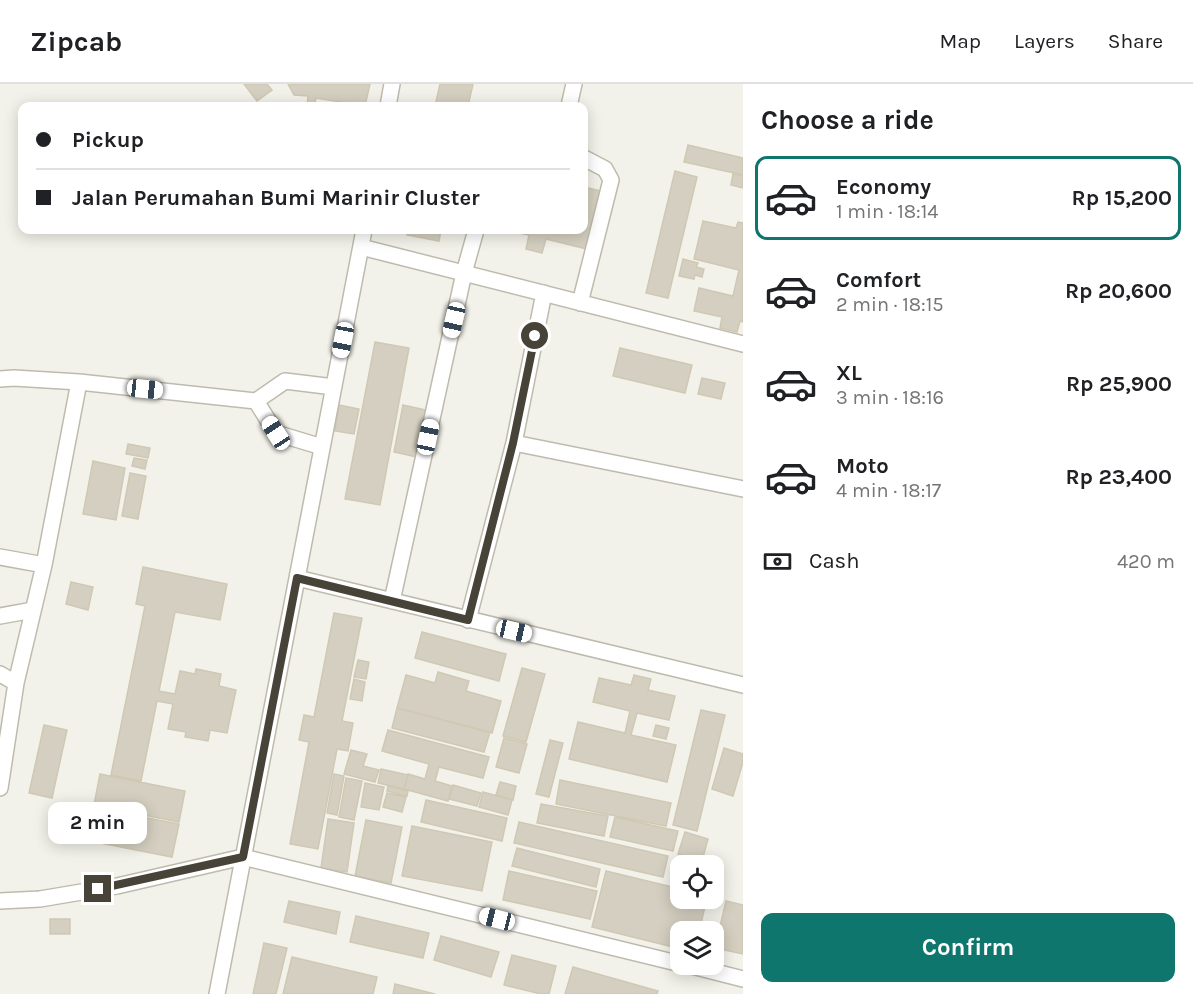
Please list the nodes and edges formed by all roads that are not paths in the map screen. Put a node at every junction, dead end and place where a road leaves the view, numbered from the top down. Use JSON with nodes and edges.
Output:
{"nodes":[{"id":1,"x":392,"y":84,"type":"edge"},
{"id":2,"x":574,"y":84,"type":"edge"},
{"id":3,"x":389,"y":102,"type":"edge"},
{"id":4,"x":570,"y":102,"type":"edge"},
{"id":5,"x":588,"y":160,"type":"edge"},
{"id":6,"x":363,"y":234,"type":"edge"},
{"id":7,"x":475,"y":234,"type":"edge"},
{"id":8,"x":361,"y":247,"type":"junction"},
{"id":9,"x":464,"y":273,"type":"junction"},
{"id":10,"x":543,"y":294,"type":"junction"},
{"id":11,"x":580,"y":303,"type":"junction"},
{"id":12,"x":743,"y":345,"type":"edge"},
{"id":13,"x":0,"y":379,"type":"edge"},
{"id":14,"x":79,"y":382,"type":"junction"},
{"id":15,"x":334,"y":387,"type":"junction"},
{"id":16,"x":256,"y":401,"type":"junction"},
{"id":17,"x":513,"y":443,"type":"junction"},
{"id":18,"x":322,"y":447,"type":"junction"},
{"id":19,"x":743,"y":489,"type":"edge"},
{"id":20,"x":0,"y":557,"type":"edge"},
{"id":21,"x":44,"y":565,"type":"junction"},
{"id":22,"x":297,"y":578,"type":"junction"},
{"id":23,"x":392,"y":601,"type":"junction"},
{"id":24,"x":33,"y":610,"type":"junction"},
{"id":25,"x":0,"y":616,"type":"edge"},
{"id":26,"x":468,"y":620,"type":"junction"},
{"id":27,"x":0,"y":674,"type":"edge"},
{"id":28,"x":16,"y":683,"type":"junction"},
{"id":29,"x":743,"y":685,"type":"edge"},
{"id":30,"x":1,"y":780,"type":"edge"},
{"id":31,"x":243,"y":857,"type":"junction"},
{"id":32,"x":0,"y":901,"type":"edge"},
{"id":33,"x":670,"y":961,"type":"edge"},
{"id":34,"x":724,"y":974,"type":"edge"},
{"id":35,"x":743,"y":979,"type":"edge"},
{"id":36,"x":217,"y":994,"type":"edge"}],
"edges":[{"from":1,"to":3,"type":"street"},
{"from":2,"to":4,"type":"street"},
{"from":5,"to":11,"type":"street"},
{"from":6,"to":8,"type":"street"},
{"from":7,"to":9,"type":"street"},
{"from":8,"to":9,"type":"street"},
{"from":8,"to":15,"type":"street"},
{"from":9,"to":10,"type":"street"},
{"from":9,"to":23,"type":"street"},
{"from":10,"to":11,"type":"street"},
{"from":10,"to":17,"type":"street"},
{"from":11,"to":12,"type":"street"},
{"from":13,"to":14,"type":"street"},
{"from":14,"to":16,"type":"street"},
{"from":14,"to":21,"type":"street"},
{"from":15,"to":16,"type":"street"},
{"from":15,"to":18,"type":"street"},
{"from":16,"to":18,"type":"street"},
{"from":17,"to":19,"type":"street"},
{"from":17,"to":26,"type":"street"},
{"from":18,"to":22,"type":"street"},
{"from":20,"to":21,"type":"street"},
{"from":21,"to":24,"type":"street"},
{"from":22,"to":23,"type":"street"},
{"from":22,"to":31,"type":"street"},
{"from":23,"to":26,"type":"street"},
{"from":24,"to":25,"type":"street"},
{"from":24,"to":28,"type":"street"},
{"from":26,"to":29,"type":"street"},
{"from":27,"to":28,"type":"street"},
{"from":28,"to":30,"type":"street"},
{"from":31,"to":32,"type":"street"},
{"from":31,"to":33,"type":"street"},
{"from":31,"to":36,"type":"street"},
{"from":34,"to":35,"type":"street"}]}
